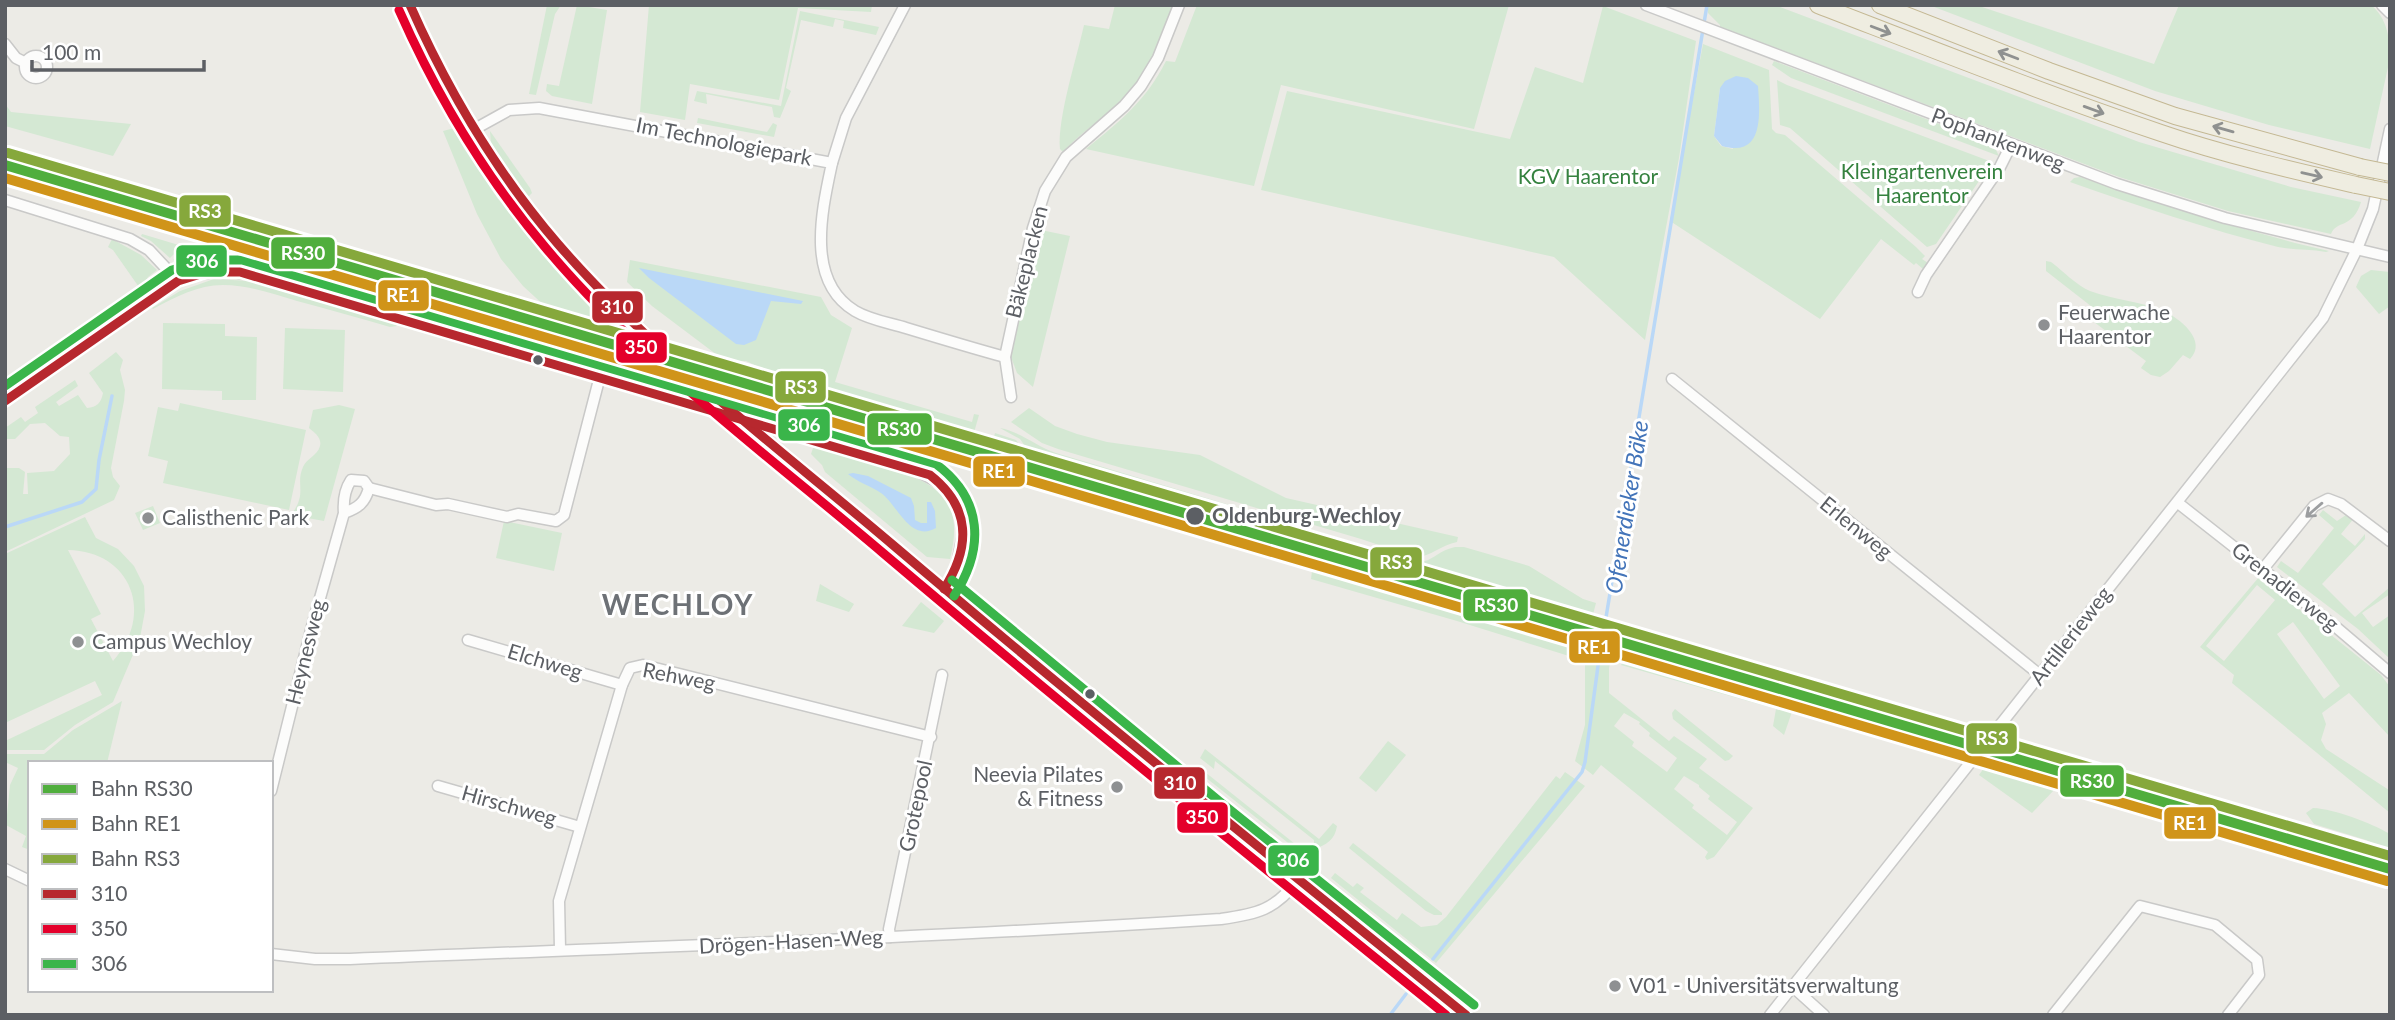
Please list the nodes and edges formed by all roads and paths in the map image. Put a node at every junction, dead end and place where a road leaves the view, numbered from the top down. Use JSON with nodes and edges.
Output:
{"nodes":[{"id":1,"x":410,"y":5,"type":"edge"},
{"id":2,"x":905,"y":5,"type":"edge"},
{"id":3,"x":1179,"y":5,"type":"edge"},
{"id":4,"x":1646,"y":5,"type":"edge"},
{"id":5,"x":1818,"y":5,"type":"edge"},
{"id":6,"x":1880,"y":5,"type":"edge"},
{"id":7,"x":2382,"y":5,"type":"edge"},
{"id":8,"x":2390,"y":13,"type":"edge"},
{"id":9,"x":5,"y":44,"type":"edge"},
{"id":10,"x":26,"y":64,"type":"dead end"},
{"id":11,"x":2390,"y":129,"type":"edge"},
{"id":12,"x":473,"y":130,"type":"junction"},
{"id":13,"x":2011,"y":145,"type":"junction"},
{"id":14,"x":832,"y":163,"type":"junction"},
{"id":15,"x":2390,"y":173,"type":"edge"},
{"id":16,"x":2390,"y":192,"type":"edge"},
{"id":17,"x":5,"y":200,"type":"edge"},
{"id":18,"x":2357,"y":249,"type":"junction"},
{"id":19,"x":2390,"y":257,"type":"edge"},
{"id":20,"x":178,"y":281,"type":"junction"},
{"id":21,"x":1918,"y":292,"type":"dead end"},
{"id":22,"x":1005,"y":357,"type":"junction"},
{"id":23,"x":600,"y":376,"type":"junction"},
{"id":24,"x":1672,"y":379,"type":"dead end"},
{"id":25,"x":1011,"y":397,"type":"dead end"},
{"id":26,"x":5,"y":401,"type":"edge"},
{"id":27,"x":369,"y":488,"type":"junction"},
{"id":28,"x":2178,"y":503,"type":"junction"},
{"id":29,"x":344,"y":513,"type":"junction"},
{"id":30,"x":2390,"y":541,"type":"edge"},
{"id":31,"x":2263,"y":569,"type":"junction"},
{"id":32,"x":944,"y":589,"type":"junction"},
{"id":33,"x":468,"y":640,"type":"dead end"},
{"id":34,"x":2390,"y":673,"type":"edge"},
{"id":35,"x":942,"y":675,"type":"dead end"},
{"id":36,"x":2040,"y":676,"type":"junction"},
{"id":37,"x":622,"y":685,"type":"junction"},
{"id":38,"x":930,"y":737,"type":"junction"},
{"id":39,"x":273,"y":783,"type":"edge"},
{"id":40,"x":438,"y":786,"type":"dead end"},
{"id":41,"x":580,"y":827,"type":"junction"},
{"id":42,"x":5,"y":869,"type":"edge"},
{"id":43,"x":28,"y":880,"type":"edge"},
{"id":44,"x":1298,"y":880,"type":"junction"},
{"id":45,"x":890,"y":937,"type":"junction"},
{"id":46,"x":560,"y":949,"type":"junction"},
{"id":47,"x":273,"y":954,"type":"edge"},
{"id":48,"x":1793,"y":987,"type":"junction"},
{"id":49,"x":1466,"y":1015,"type":"edge"},
{"id":50,"x":1770,"y":1015,"type":"edge"},
{"id":51,"x":1824,"y":1015,"type":"edge"},
{"id":52,"x":2053,"y":1015,"type":"edge"},
{"id":53,"x":2228,"y":1015,"type":"edge"}],
"edges":[{"from":1,"to":12,"type":"street"},
{"from":2,"to":14,"type":"street"},
{"from":3,"to":22,"type":"street","name":"Bäkeplacken"},
{"from":4,"to":13,"type":"street","name":"Pophankenweg"},
{"from":5,"to":16,"type":"highway","one_way":true,"bridge":true},
{"from":15,"to":6,"type":"highway","one_way":true,"bridge":true},
{"from":7,"to":8,"type":"street"},
{"from":9,"to":10,"type":"street"},
{"from":11,"to":18,"type":"street","name":"Artillerieweg"},
{"from":12,"to":14,"type":"street","name":"Im Technologiepark"},
{"from":12,"to":32,"type":"street"},
{"from":13,"to":18,"type":"street","name":"Pophankenweg"},
{"from":13,"to":21,"type":"street"},
{"from":14,"to":22,"type":"street","name":"Im Technologiepark"},
{"from":17,"to":20,"type":"street"},
{"from":18,"to":19,"type":"street","name":"Pophankenweg"},
{"from":18,"to":28,"type":"street","name":"Artillerieweg"},
{"from":20,"to":23,"type":"street"},
{"from":20,"to":26,"type":"street"},
{"from":22,"to":25,"type":"street","name":"Bäkeplacken"},
{"from":23,"to":27,"type":"street"},
{"from":23,"to":32,"type":"street","bridge":true},
{"from":24,"to":36,"type":"street","name":"Erlenweg"},
{"from":27,"to":29,"type":"street"},
{"from":27,"to":29,"type":"street","name":"Heynesweg"},
{"from":28,"to":31,"type":"street","name":"Grenadierweg"},
{"from":28,"to":36,"type":"street","name":"Artillerieweg"},
{"from":29,"to":39,"type":"street","name":"Heynesweg"},
{"from":30,"to":31,"type":"street","one_way":true},
{"from":31,"to":34,"type":"street","name":"Grenadierweg"},
{"from":32,"to":44,"type":"street"},
{"from":33,"to":37,"type":"street","name":"Elchweg"},
{"from":35,"to":38,"type":"street","name":"Grotepool"},
{"from":36,"to":48,"type":"street","name":"Artillerieweg"},
{"from":37,"to":38,"type":"street","name":"Rehweg"},
{"from":37,"to":41,"type":"street","name":"Rehweg"},
{"from":38,"to":45,"type":"street","name":"Grotepool"},
{"from":40,"to":41,"type":"street","name":"Hirschweg"},
{"from":41,"to":46,"type":"street","name":"Rehweg"},
{"from":42,"to":43,"type":"street"},
{"from":44,"to":45,"type":"street","name":"Drögen-Hasen-Weg"},
{"from":44,"to":49,"type":"street"},
{"from":45,"to":46,"type":"street","name":"Drögen-Hasen-Weg"},
{"from":46,"to":47,"type":"street","name":"Drögen-Hasen-Weg"},
{"from":48,"to":50,"type":"street","name":"Artillerieweg"},
{"from":48,"to":51,"type":"street"},
{"from":52,"to":53,"type":"street"}]}
